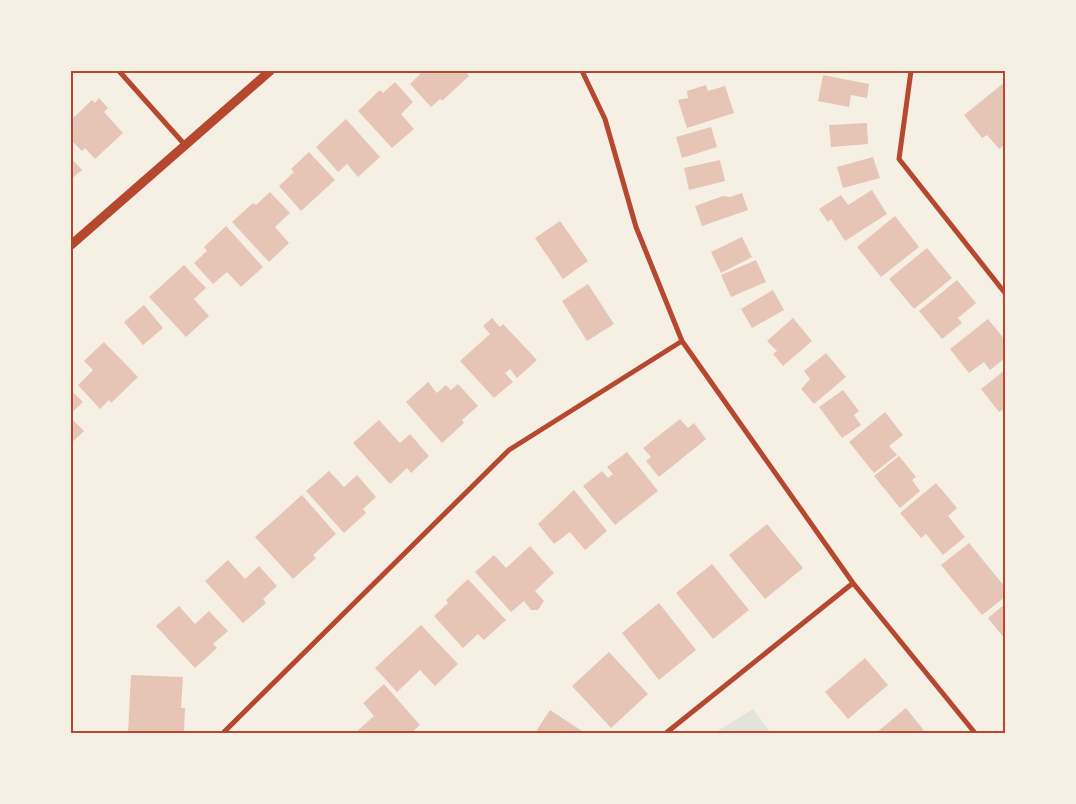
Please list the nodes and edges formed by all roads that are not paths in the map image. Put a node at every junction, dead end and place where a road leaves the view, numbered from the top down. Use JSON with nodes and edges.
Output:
{"nodes":[{"id":1,"x":119,"y":71,"type":"edge"},
{"id":2,"x":270,"y":71,"type":"edge"},
{"id":3,"x":582,"y":71,"type":"edge"},
{"id":4,"x":911,"y":71,"type":"edge"},
{"id":5,"x":185,"y":145,"type":"junction"},
{"id":6,"x":71,"y":245,"type":"edge"},
{"id":7,"x":1005,"y":293,"type":"edge"},
{"id":8,"x":682,"y":340,"type":"junction"},
{"id":9,"x":853,"y":583,"type":"junction"},
{"id":10,"x":224,"y":732,"type":"edge"},
{"id":11,"x":666,"y":733,"type":"edge"},
{"id":12,"x":975,"y":733,"type":"edge"}],
"edges":[{"from":1,"to":5,"type":"street"},
{"from":2,"to":5,"type":"street"},
{"from":3,"to":8,"type":"street"},
{"from":4,"to":7,"type":"street"},
{"from":5,"to":6,"type":"street"},
{"from":8,"to":9,"type":"street"},
{"from":8,"to":10,"type":"street"},
{"from":9,"to":11,"type":"street"},
{"from":9,"to":12,"type":"street"}]}
